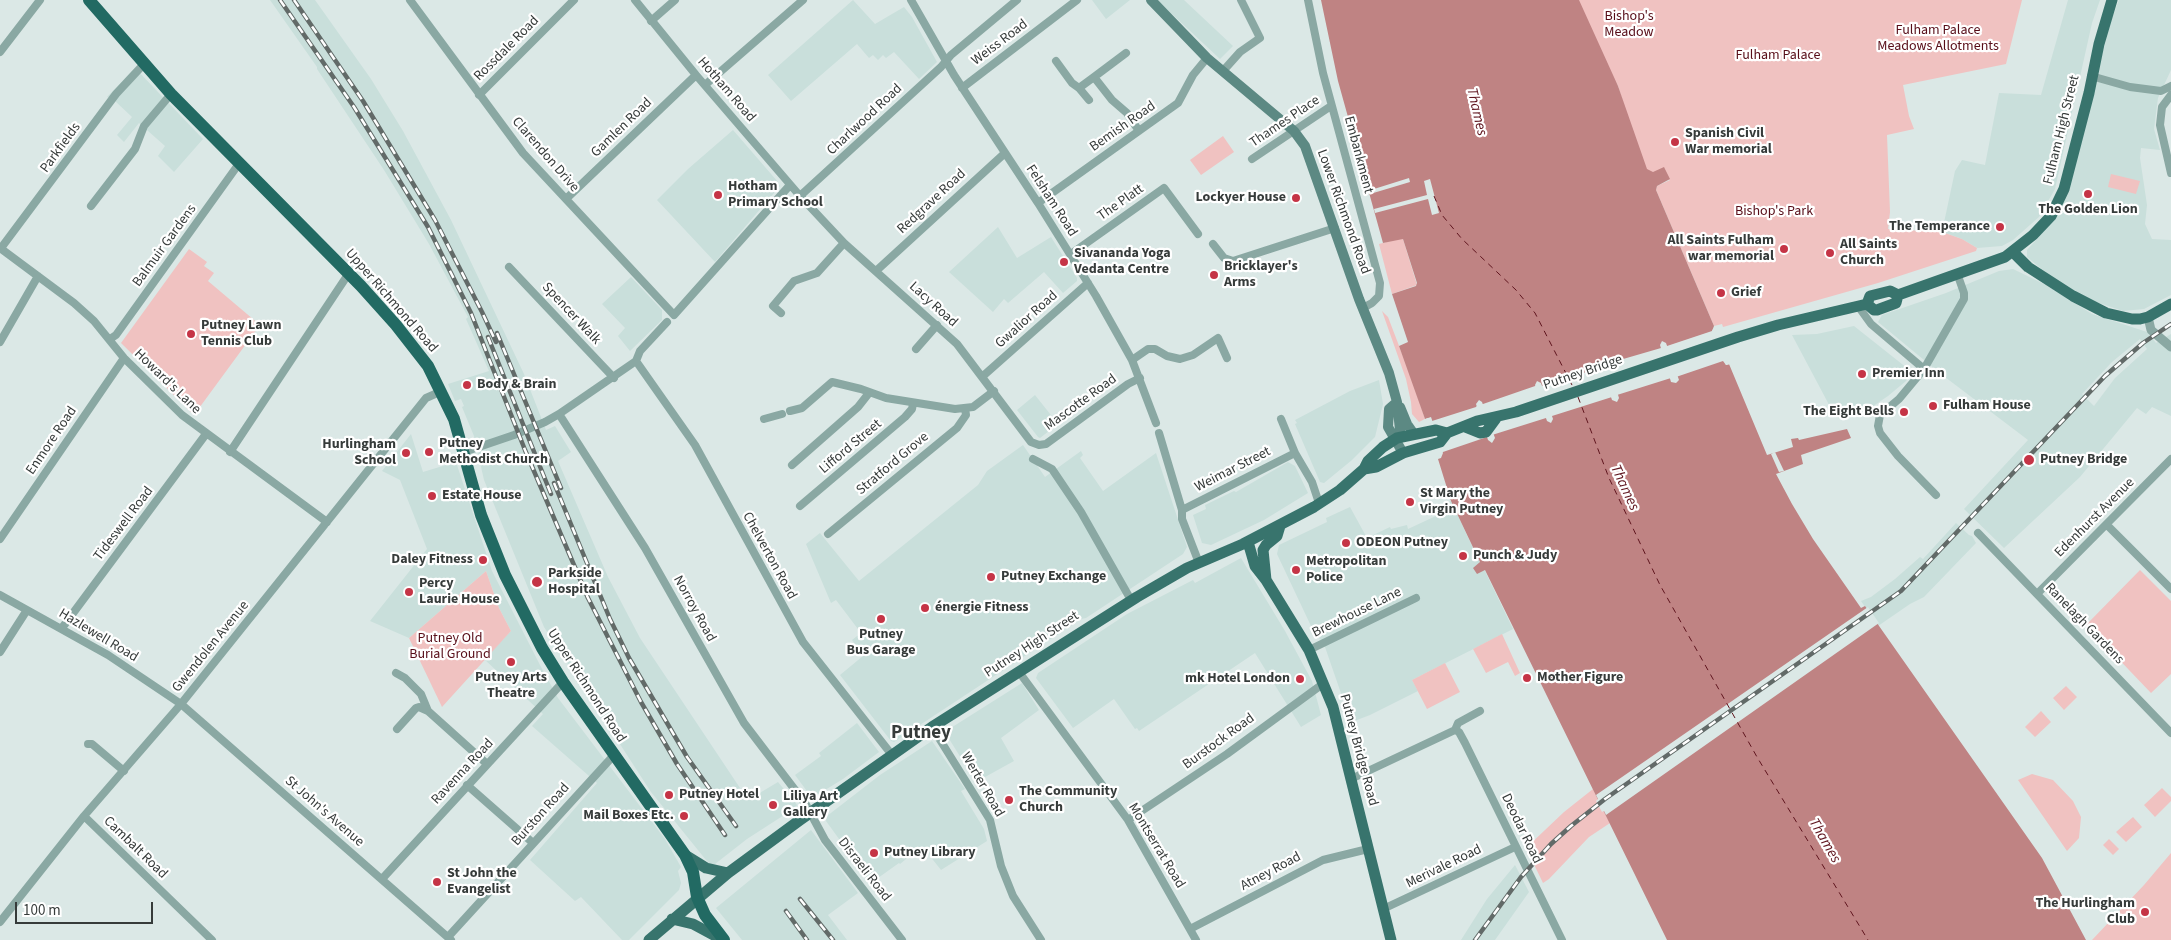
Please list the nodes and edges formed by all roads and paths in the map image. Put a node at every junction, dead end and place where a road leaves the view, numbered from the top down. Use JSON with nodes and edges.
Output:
{"nodes":[{"id":1,"x":40,"y":0,"type":"edge"},
{"id":2,"x":89,"y":0,"type":"edge"},
{"id":3,"x":410,"y":0,"type":"edge"},
{"id":4,"x":574,"y":0,"type":"edge"},
{"id":5,"x":636,"y":0,"type":"edge"},
{"id":6,"x":675,"y":0,"type":"edge"},
{"id":7,"x":803,"y":0,"type":"edge"},
{"id":8,"x":911,"y":0,"type":"edge"},
{"id":9,"x":1017,"y":0,"type":"edge"},
{"id":10,"x":1077,"y":0,"type":"edge"},
{"id":11,"x":1150,"y":0,"type":"edge"},
{"id":12,"x":1241,"y":0,"type":"edge"},
{"id":13,"x":1308,"y":0,"type":"edge"},
{"id":14,"x":2112,"y":0,"type":"edge"},
{"id":15,"x":651,"y":21,"type":"junction"},
{"id":16,"x":0,"y":52,"type":"edge"},
{"id":17,"x":1126,"y":53,"type":"dead end"},
{"id":18,"x":1207,"y":58,"type":"junction"},
{"id":19,"x":946,"y":60,"type":"junction"},
{"id":20,"x":1056,"y":61,"type":"dead end"},
{"id":21,"x":144,"y":65,"type":"junction"},
{"id":22,"x":1223,"y":71,"type":"junction"},
{"id":23,"x":696,"y":75,"type":"junction"},
{"id":24,"x":2091,"y":76,"type":"junction"},
{"id":25,"x":1094,"y":77,"type":"junction"},
{"id":26,"x":705,"y":85,"type":"junction"},
{"id":27,"x":962,"y":88,"type":"junction"},
{"id":28,"x":1079,"y":88,"type":"junction"},
{"id":29,"x":2171,"y":90,"type":"edge"},
{"id":30,"x":171,"y":94,"type":"junction"},
{"id":31,"x":479,"y":94,"type":"junction"},
{"id":32,"x":1089,"y":100,"type":"dead end"},
{"id":33,"x":1332,"y":106,"type":"junction"},
{"id":34,"x":1139,"y":131,"type":"junction"},
{"id":35,"x":1294,"y":131,"type":"junction"},
{"id":36,"x":1005,"y":153,"type":"junction"},
{"id":37,"x":1252,"y":159,"type":"dead end"},
{"id":38,"x":238,"y":165,"type":"junction"},
{"id":39,"x":2171,"y":173,"type":"edge"},
{"id":40,"x":790,"y":185,"type":"junction"},
{"id":41,"x":800,"y":196,"type":"junction"},
{"id":42,"x":566,"y":199,"type":"junction"},
{"id":43,"x":1038,"y":203,"type":"junction"},
{"id":44,"x":91,"y":206,"type":"dead end"},
{"id":45,"x":1335,"y":228,"type":"junction"},
{"id":46,"x":1198,"y":234,"type":"dead end"},
{"id":47,"x":844,"y":243,"type":"junction"},
{"id":48,"x":1213,"y":244,"type":"dead end"},
{"id":49,"x":0,"y":248,"type":"edge"},
{"id":50,"x":2013,"y":252,"type":"junction"},
{"id":51,"x":1071,"y":254,"type":"junction"},
{"id":52,"x":509,"y":267,"type":"dead end"},
{"id":53,"x":876,"y":270,"type":"junction"},
{"id":54,"x":349,"y":273,"type":"junction"},
{"id":55,"x":1956,"y":273,"type":"junction"},
{"id":56,"x":38,"y":276,"type":"junction"},
{"id":57,"x":1088,"y":283,"type":"junction"},
{"id":58,"x":2171,"y":304,"type":"edge"},
{"id":59,"x":1863,"y":305,"type":"junction"},
{"id":60,"x":1363,"y":308,"type":"junction"},
{"id":61,"x":781,"y":312,"type":"dead end"},
{"id":62,"x":2148,"y":317,"type":"junction"},
{"id":63,"x":667,"y":322,"type":"dead end"},
{"id":64,"x":937,"y":326,"type":"junction"},
{"id":65,"x":110,"y":339,"type":"junction"},
{"id":66,"x":0,"y":342,"type":"edge"},
{"id":67,"x":2171,"y":347,"type":"edge"},
{"id":68,"x":916,"y":349,"type":"dead end"},
{"id":69,"x":124,"y":358,"type":"junction"},
{"id":70,"x":1227,"y":358,"type":"dead end"},
{"id":71,"x":1132,"y":360,"type":"junction"},
{"id":72,"x":636,"y":361,"type":"junction"},
{"id":73,"x":1924,"y":369,"type":"junction"},
{"id":74,"x":983,"y":376,"type":"junction"},
{"id":75,"x":614,"y":378,"type":"junction"},
{"id":76,"x":1140,"y":378,"type":"junction"},
{"id":77,"x":442,"y":391,"type":"junction"},
{"id":78,"x":994,"y":391,"type":"junction"},
{"id":79,"x":869,"y":393,"type":"junction"},
{"id":80,"x":1397,"y":402,"type":"junction"},
{"id":81,"x":913,"y":404,"type":"junction"},
{"id":82,"x":965,"y":408,"type":"junction"},
{"id":83,"x":559,"y":414,"type":"junction"},
{"id":84,"x":764,"y":419,"type":"dead end"},
{"id":85,"x":1281,"y":419,"type":"dead end"},
{"id":86,"x":1156,"y":423,"type":"dead end"},
{"id":87,"x":1159,"y":433,"type":"dead end"},
{"id":88,"x":1419,"y":433,"type":"junction"},
{"id":89,"x":1447,"y":433,"type":"junction"},
{"id":90,"x":206,"y":434,"type":"junction"},
{"id":91,"x":1397,"y":438,"type":"junction"},
{"id":92,"x":1036,"y":444,"type":"joint"},
{"id":93,"x":230,"y":452,"type":"junction"},
{"id":94,"x":464,"y":452,"type":"junction"},
{"id":95,"x":1296,"y":453,"type":"junction"},
{"id":96,"x":1403,"y":453,"type":"junction"},
{"id":97,"x":1033,"y":459,"type":"dead end"},
{"id":98,"x":2171,"y":459,"type":"edge"},
{"id":99,"x":792,"y":465,"type":"dead end"},
{"id":100,"x":1364,"y":469,"type":"junction"},
{"id":101,"x":1936,"y":495,"type":"dead end"},
{"id":102,"x":1319,"y":503,"type":"junction"},
{"id":103,"x":800,"y":506,"type":"dead end"},
{"id":104,"x":1182,"y":510,"type":"junction"},
{"id":105,"x":328,"y":522,"type":"junction"},
{"id":106,"x":2107,"y":525,"type":"junction"},
{"id":107,"x":1280,"y":526,"type":"junction"},
{"id":108,"x":1978,"y":533,"type":"dead end"},
{"id":109,"x":828,"y":534,"type":"dead end"},
{"id":110,"x":0,"y":539,"type":"edge"},
{"id":111,"x":1248,"y":542,"type":"junction"},
{"id":112,"x":1199,"y":562,"type":"junction"},
{"id":113,"x":1266,"y":580,"type":"junction"},
{"id":114,"x":2171,"y":590,"type":"edge"},
{"id":115,"x":2037,"y":594,"type":"junction"},
{"id":116,"x":0,"y":595,"type":"edge"},
{"id":117,"x":1416,"y":598,"type":"dead end"},
{"id":118,"x":1131,"y":600,"type":"junction"},
{"id":119,"x":27,"y":610,"type":"junction"},
{"id":120,"x":62,"y":628,"type":"junction"},
{"id":121,"x":1309,"y":650,"type":"junction"},
{"id":122,"x":0,"y":652,"type":"edge"},
{"id":123,"x":1019,"y":672,"type":"junction"},
{"id":124,"x":396,"y":673,"type":"dead end"},
{"id":125,"x":563,"y":682,"type":"junction"},
{"id":126,"x":1324,"y":684,"type":"junction"},
{"id":127,"x":181,"y":704,"type":"junction"},
{"id":128,"x":428,"y":711,"type":"junction"},
{"id":129,"x":1480,"y":711,"type":"dead end"},
{"id":130,"x":932,"y":727,"type":"junction"},
{"id":131,"x":397,"y":729,"type":"dead end"},
{"id":132,"x":1455,"y":730,"type":"junction"},
{"id":133,"x":2171,"y":733,"type":"edge"},
{"id":134,"x":88,"y":744,"type":"dead end"},
{"id":135,"x":614,"y":755,"type":"junction"},
{"id":136,"x":892,"y":755,"type":"junction"},
{"id":137,"x":487,"y":764,"type":"junction"},
{"id":138,"x":124,"y":771,"type":"junction"},
{"id":139,"x":1351,"y":779,"type":"junction"},
{"id":140,"x":467,"y":785,"type":"junction"},
{"id":141,"x":811,"y":813,"type":"junction"},
{"id":142,"x":84,"y":816,"type":"junction"},
{"id":143,"x":1128,"y":820,"type":"junction"},
{"id":144,"x":533,"y":843,"type":"junction"},
{"id":145,"x":1515,"y":846,"type":"junction"},
{"id":146,"x":1368,"y":849,"type":"junction"},
{"id":147,"x":685,"y":855,"type":"junction"},
{"id":148,"x":728,"y":873,"type":"junction"},
{"id":149,"x":382,"y":879,"type":"junction"},
{"id":150,"x":697,"y":897,"type":"junction"},
{"id":151,"x":1383,"y":909,"type":"junction"},
{"id":152,"x":672,"y":920,"type":"junction"},
{"id":153,"x":0,"y":922,"type":"edge"},
{"id":154,"x":1190,"y":930,"type":"junction"},
{"id":155,"x":449,"y":939,"type":"edge"},
{"id":156,"x":212,"y":940,"type":"edge"},
{"id":157,"x":648,"y":940,"type":"edge"},
{"id":158,"x":723,"y":940,"type":"edge"},
{"id":159,"x":902,"y":940,"type":"edge"},
{"id":160,"x":1041,"y":940,"type":"edge"},
{"id":161,"x":1196,"y":940,"type":"edge"},
{"id":162,"x":1391,"y":940,"type":"edge"},
{"id":163,"x":1562,"y":940,"type":"edge"}],
"edges":[{"from":1,"to":16,"type":"street"},
{"from":2,"to":21,"type":"highway","name":"Upper Richmond Road"},
{"from":3,"to":31,"type":"street","name":"Clarendon Drive"},
{"from":4,"to":31,"type":"street","name":"Rossdale Road"},
{"from":5,"to":15,"type":"street","name":"Hotham Road"},
{"from":6,"to":15,"type":"street"},
{"from":7,"to":26,"type":"street"},
{"from":8,"to":19,"type":"street","name":"Felsham Road"},
{"from":9,"to":19,"type":"street","name":"Charlwood Road"},
{"from":10,"to":27,"type":"street","name":"Weiss Road"},
{"from":11,"to":18,"type":"main road","name":"Lower Richmond Road"},
{"from":12,"to":22,"type":"street"},
{"from":13,"to":33,"type":"street","name":"Embankment"},
{"from":14,"to":24,"type":"main road","name":"Fulham High Street"},
{"from":15,"to":23,"type":"street","name":"Hotham Road"},
{"from":17,"to":25,"type":"street"},
{"from":18,"to":22,"type":"main road","name":"Lower Richmond Road"},
{"from":18,"to":34,"type":"street","name":"Bemish Road"},
{"from":19,"to":27,"type":"street","name":"Felsham Road"},
{"from":19,"to":41,"type":"street","name":"Charlwood Road"},
{"from":20,"to":28,"type":"street"},
{"from":21,"to":30,"type":"highway","name":"Upper Richmond Road"},
{"from":21,"to":49,"type":"street","name":"Parkfields"},
{"from":22,"to":35,"type":"main road","name":"Lower Richmond Road"},
{"from":23,"to":26,"type":"street","name":"Hotham Road"},
{"from":23,"to":42,"type":"street","name":"Gamlen Road"},
{"from":24,"to":29,"type":"street"},
{"from":24,"to":50,"type":"main road","name":"Fulham High Street"},
{"from":25,"to":28,"type":"street"},
{"from":25,"to":34,"type":"street"},
{"from":26,"to":40,"type":"street","name":"Hotham Road"},
{"from":27,"to":36,"type":"street","name":"Felsham Road"},
{"from":28,"to":32,"type":"street"},
{"from":29,"to":39,"type":"street"},
{"from":30,"to":38,"type":"highway","name":"Upper Richmond Road"},
{"from":30,"to":44,"type":"street"},
{"from":31,"to":42,"type":"street","name":"Clarendon Drive"},
{"from":33,"to":35,"type":"street","name":"Thames Place"},
{"from":33,"to":60,"type":"street","name":"Embankment"},
{"from":34,"to":43,"type":"street","name":"Bemish Road"},
{"from":35,"to":37,"type":"street","name":"Thames Place"},
{"from":35,"to":45,"type":"main road","name":"Lower Richmond Road"},
{"from":36,"to":43,"type":"street","name":"Felsham Road"},
{"from":36,"to":53,"type":"street","name":"Redgrave Road"},
{"from":38,"to":54,"type":"highway","name":"Upper Richmond Road"},
{"from":38,"to":65,"type":"street","name":"Balmuir Gardens"},
{"from":40,"to":41,"type":"street","name":"Hotham Road"},
{"from":40,"to":42,"type":"street","name":"Clarendon Drive"},
{"from":41,"to":47,"type":"street","name":"Lacy Road"},
{"from":43,"to":51,"type":"street","name":"Felsham Road"},
{"from":45,"to":48,"type":"street"},
{"from":45,"to":60,"type":"main road","name":"Lower Richmond Road"},
{"from":46,"to":51,"type":"street","name":"The Platt"},
{"from":47,"to":53,"type":"street","name":"Lacy Road"},
{"from":47,"to":61,"type":"street"},
{"from":49,"to":56,"type":"street","name":"Howard's Lane"},
{"from":50,"to":55,"type":"main road","name":"Fulham High Street"},
{"from":50,"to":62,"type":"main road"},
{"from":51,"to":57,"type":"street","name":"Felsham Road"},
{"from":52,"to":75,"type":"street","name":"Spencer Walk"},
{"from":53,"to":64,"type":"street","name":"Lacy Road"},
{"from":54,"to":77,"type":"highway","name":"Upper Richmond Road"},
{"from":54,"to":93,"type":"street"},
{"from":55,"to":59,"type":"main road","name":"Fulham High Street"},
{"from":55,"to":73,"type":"street"},
{"from":56,"to":65,"type":"street","name":"Howard's Lane"},
{"from":56,"to":66,"type":"street"},
{"from":57,"to":71,"type":"street","name":"Felsham Road"},
{"from":57,"to":74,"type":"street","name":"Gwalior Road"},
{"from":58,"to":62,"type":"main road"},
{"from":59,"to":73,"type":"street"},
{"from":59,"to":89,"type":"main road","name":"Putney Bridge"},
{"from":60,"to":80,"type":"main road","name":"Lower Richmond Road"},
{"from":62,"to":67,"type":"street"},
{"from":63,"to":72,"type":"street"},
{"from":64,"to":68,"type":"street"},
{"from":64,"to":74,"type":"street","name":"Lacy Road"},
{"from":65,"to":69,"type":"street","name":"Howard's Lane"},
{"from":69,"to":90,"type":"street","name":"Howard's Lane"},
{"from":69,"to":110,"type":"street","name":"Enmore Road"},
{"from":70,"to":71,"type":"street"},
{"from":71,"to":76,"type":"street","name":"Felsham Road"},
{"from":72,"to":75,"type":"street"},
{"from":72,"to":136,"type":"street","name":"Chelverton Road"},
{"from":73,"to":101,"type":"street"},
{"from":74,"to":78,"type":"street","name":"Lacy Road"},
{"from":75,"to":83,"type":"street"},
{"from":76,"to":86,"type":"street","name":"Felsham Road"},
{"from":76,"to":92,"type":"street","name":"Mascotte Road"},
{"from":77,"to":94,"type":"highway","name":"Upper Richmond Road"},
{"from":77,"to":105,"type":"street","name":"Gwendolen Avenue"},
{"from":78,"to":82,"type":"street"},
{"from":78,"to":92,"type":"street","name":"Lacy Road"},
{"from":79,"to":81,"type":"street"},
{"from":79,"to":84,"type":"street"},
{"from":79,"to":99,"type":"street"},
{"from":80,"to":88,"type":"main road","name":"Lower Richmond Road"},
{"from":80,"to":91,"type":"main road","name":"Lower Richmond Road"},
{"from":81,"to":82,"type":"street"},
{"from":81,"to":103,"type":"street","name":"Lifford Street"},
{"from":82,"to":109,"type":"street","name":"Stratford Grove"},
{"from":83,"to":94,"type":"street"},
{"from":83,"to":141,"type":"street","name":"Norroy Road"},
{"from":85,"to":95,"type":"street"},
{"from":87,"to":104,"type":"street"},
{"from":88,"to":89,"type":"main road"},
{"from":88,"to":91,"type":"main road"},
{"from":89,"to":96,"type":"main road"},
{"from":90,"to":93,"type":"street","name":"Howard's Lane"},
{"from":90,"to":120,"type":"street","name":"Tideswell Road"},
{"from":91,"to":96,"type":"main road"},
{"from":91,"to":100,"type":"main road"},
{"from":93,"to":105,"type":"street","name":"Howard's Lane"},
{"from":94,"to":125,"type":"highway","name":"Upper Richmond Road"},
{"from":95,"to":102,"type":"street"},
{"from":95,"to":104,"type":"street","name":"Weimar Street"},
{"from":96,"to":100,"type":"main road","name":"Putney High Street"},
{"from":97,"to":118,"type":"street"},
{"from":98,"to":106,"type":"street","name":"Edenhurst Avenue"},
{"from":100,"to":102,"type":"main road","name":"Putney High Street"},
{"from":102,"to":107,"type":"main road","name":"Putney High Street"},
{"from":104,"to":112,"type":"street"},
{"from":105,"to":127,"type":"street","name":"Gwendolen Avenue"},
{"from":106,"to":114,"type":"street"},
{"from":106,"to":115,"type":"street","name":"Edenhurst Avenue"},
{"from":107,"to":111,"type":"main road","name":"Putney High Street"},
{"from":107,"to":113,"type":"main road","name":"Putney Bridge Road"},
{"from":108,"to":115,"type":"street","name":"Ranelagh Gardens"},
{"from":111,"to":112,"type":"main road","name":"Putney High Street"},
{"from":111,"to":113,"type":"main road","name":"Putney Bridge Road"},
{"from":112,"to":118,"type":"main road","name":"Putney High Street"},
{"from":113,"to":121,"type":"main road","name":"Putney Bridge Road"},
{"from":115,"to":133,"type":"street","name":"Ranelagh Gardens"},
{"from":116,"to":119,"type":"street","name":"Hazlewell Road"},
{"from":117,"to":121,"type":"street","name":"Brewhouse Lane"},
{"from":118,"to":123,"type":"main road","name":"Putney High Street"},
{"from":119,"to":120,"type":"street","name":"Hazlewell Road"},
{"from":119,"to":122,"type":"street"},
{"from":120,"to":127,"type":"street","name":"Hazlewell Road"},
{"from":121,"to":126,"type":"main road","name":"Putney Bridge Road"},
{"from":123,"to":130,"type":"main road","name":"Putney High Street"},
{"from":123,"to":143,"type":"street","name":"Montserrat Road"},
{"from":124,"to":128,"type":"street"},
{"from":125,"to":135,"type":"highway","name":"Upper Richmond Road"},
{"from":125,"to":137,"type":"street","name":"Ravenna Road"},
{"from":126,"to":139,"type":"main road","name":"Putney Bridge Road"},
{"from":126,"to":143,"type":"street","name":"Burstock Road"},
{"from":127,"to":138,"type":"street","name":"Gwendolen Avenue"},
{"from":127,"to":149,"type":"street","name":"St John's Avenue"},
{"from":128,"to":131,"type":"street"},
{"from":128,"to":137,"type":"street"},
{"from":129,"to":132,"type":"street"},
{"from":130,"to":136,"type":"main road","name":"Putney High Street"},
{"from":130,"to":160,"type":"street","name":"Werter Road"},
{"from":132,"to":139,"type":"street"},
{"from":132,"to":145,"type":"street","name":"Deodar Road"},
{"from":134,"to":138,"type":"street"},
{"from":135,"to":144,"type":"street","name":"Burston Road"},
{"from":135,"to":147,"type":"highway","name":"Upper Richmond Road"},
{"from":136,"to":141,"type":"main road","name":"Putney High Street"},
{"from":137,"to":140,"type":"street","name":"Ravenna Road"},
{"from":138,"to":142,"type":"street","name":"Gwendolen Avenue"},
{"from":139,"to":146,"type":"main road","name":"Putney Bridge Road"},
{"from":140,"to":144,"type":"street"},
{"from":140,"to":149,"type":"street","name":"Ravenna Road"},
{"from":141,"to":148,"type":"main road","name":"Putney High Street"},
{"from":141,"to":159,"type":"street","name":"Disraeli Road"},
{"from":142,"to":153,"type":"street","name":"Gwendolen Avenue"},
{"from":142,"to":156,"type":"street","name":"Cambalt Road"},
{"from":143,"to":154,"type":"street","name":"Montserrat Road"},
{"from":144,"to":155,"type":"street","name":"Burston Road"},
{"from":145,"to":151,"type":"street","name":"Merivale Road"},
{"from":145,"to":163,"type":"street","name":"Deodar Road"},
{"from":146,"to":151,"type":"main road","name":"Putney Bridge Road"},
{"from":146,"to":154,"type":"street","name":"Atney Road"},
{"from":147,"to":148,"type":"main road"},
{"from":147,"to":150,"type":"highway","name":"Upper Richmond Road"},
{"from":148,"to":150,"type":"main road","name":"Putney High Street"},
{"from":149,"to":155,"type":"street","name":"St John's Avenue"},
{"from":150,"to":152,"type":"main road","name":"Putney High Street"},
{"from":150,"to":158,"type":"highway","name":"Upper Richmond Road"},
{"from":151,"to":162,"type":"main road","name":"Putney Bridge Road"},
{"from":152,"to":157,"type":"main road","name":"Putney High Street"},
{"from":152,"to":158,"type":"main road"},
{"from":154,"to":161,"type":"street","name":"Montserrat Road"}]}
